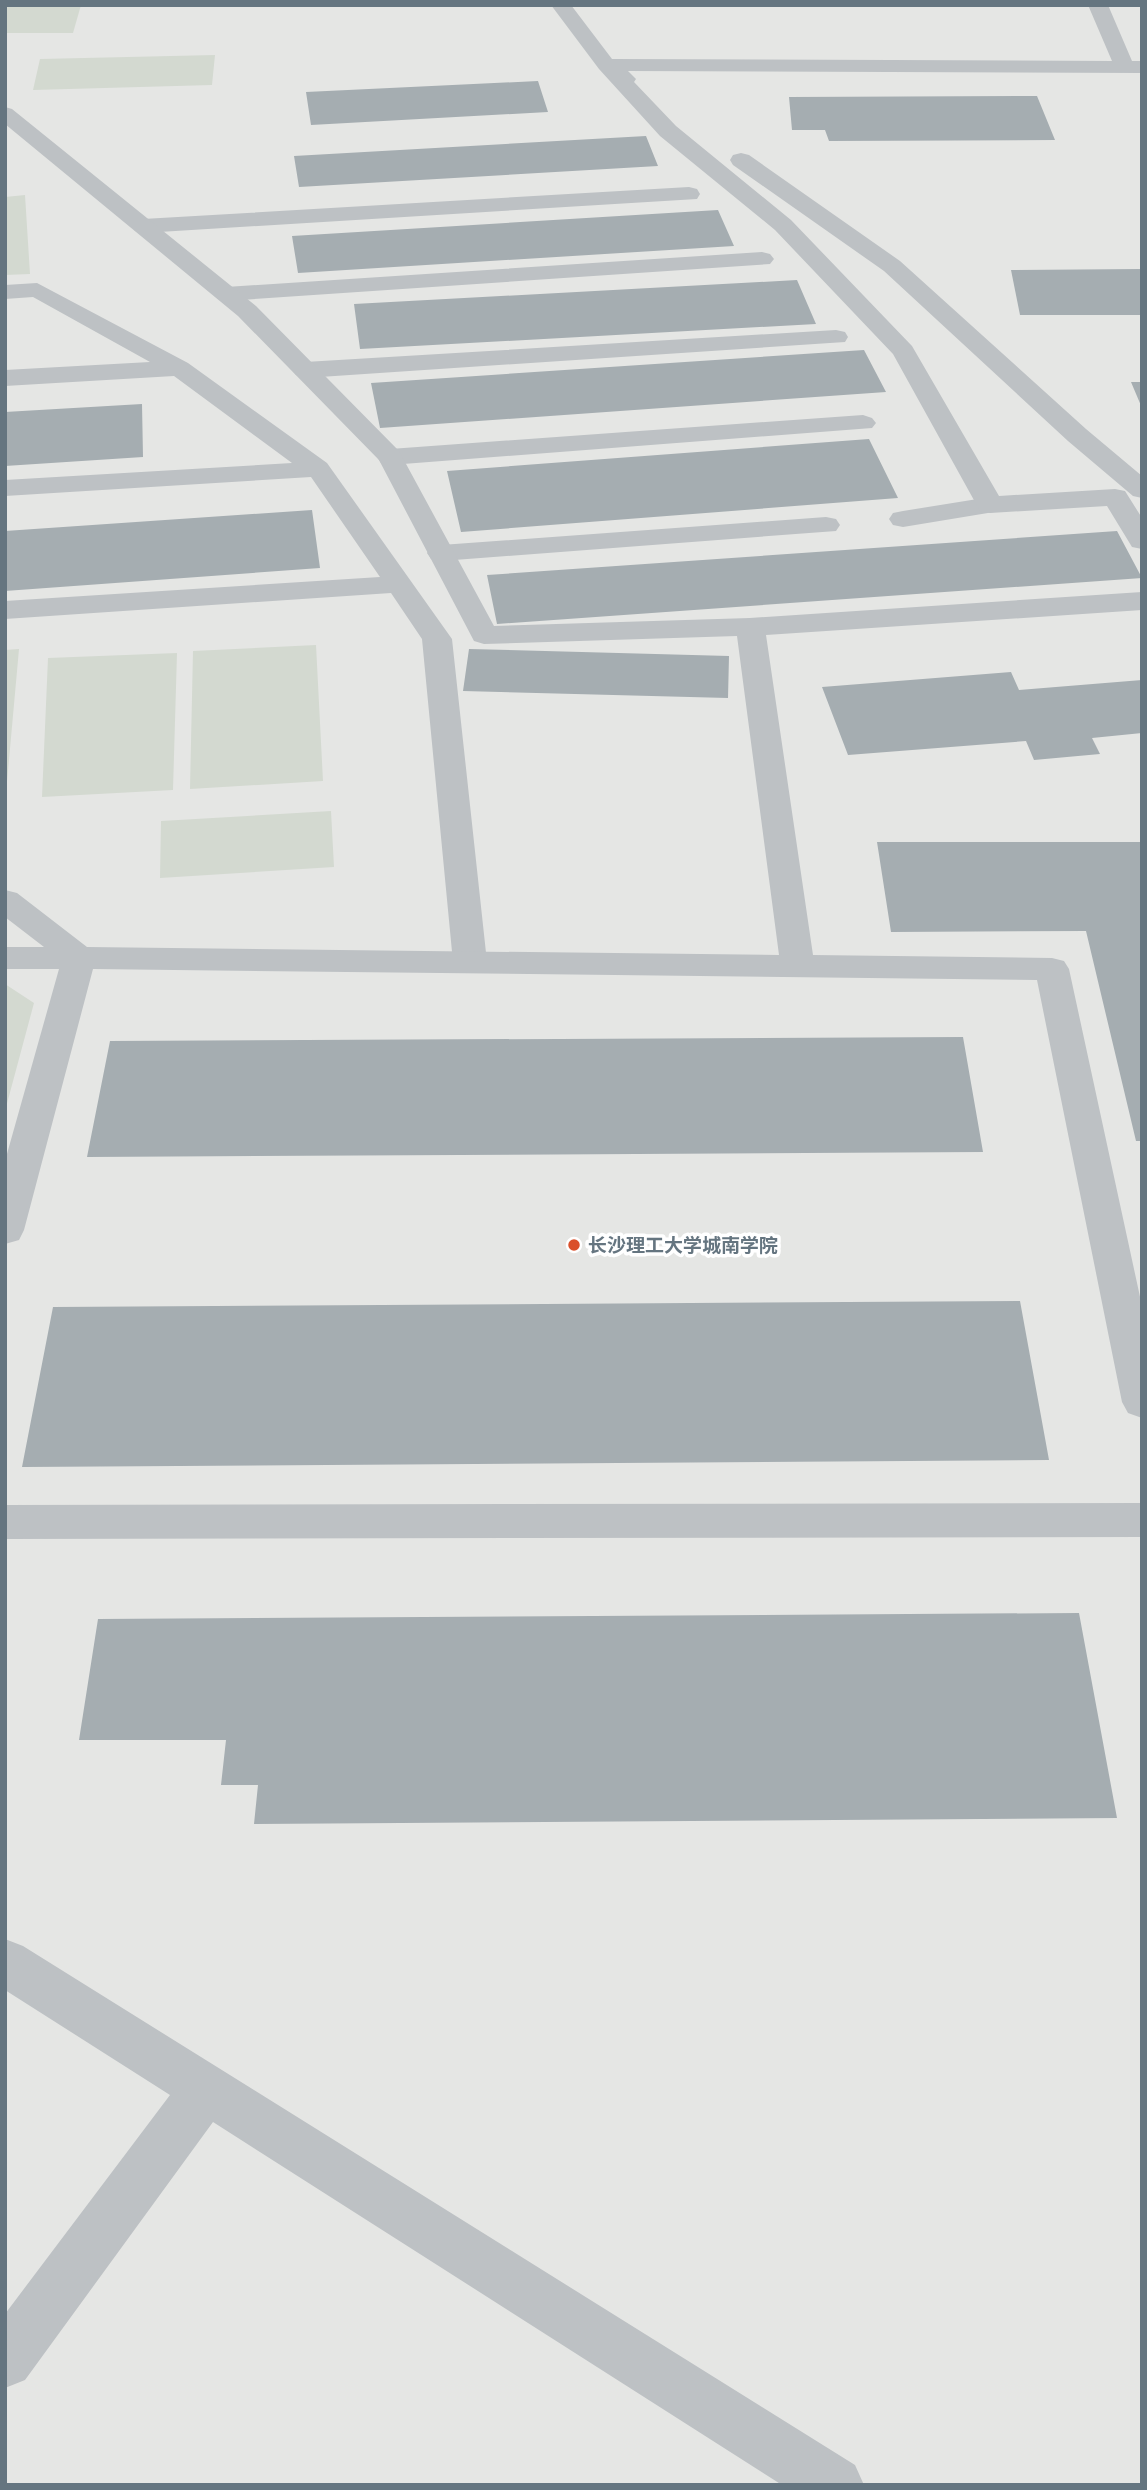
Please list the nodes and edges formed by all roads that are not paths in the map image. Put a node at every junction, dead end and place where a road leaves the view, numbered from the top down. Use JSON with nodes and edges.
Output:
{"nodes":[{"id":1,"x":561,"y":5,"type":"edge"},
{"id":2,"x":1098,"y":5,"type":"edge"},
{"id":3,"x":606,"y":65,"type":"junction"},
{"id":4,"x":1134,"y":67,"type":"edge"},
{"id":5,"x":5,"y":113,"type":"edge"},
{"id":6,"x":689,"y":194,"type":"dead end"},
{"id":7,"x":143,"y":226,"type":"junction"},
{"id":8,"x":762,"y":259,"type":"dead end"},
{"id":9,"x":5,"y":292,"type":"edge"},
{"id":10,"x":226,"y":294,"type":"junction"},
{"id":11,"x":836,"y":337,"type":"dead end"},
{"id":12,"x":179,"y":368,"type":"junction"},
{"id":13,"x":305,"y":370,"type":"junction"},
{"id":14,"x":5,"y":378,"type":"edge"},
{"id":15,"x":863,"y":423,"type":"dead end"},
{"id":16,"x":390,"y":457,"type":"junction"},
{"id":17,"x":318,"y":469,"type":"junction"},
{"id":18,"x":5,"y":488,"type":"edge"},
{"id":19,"x":1142,"y":490,"type":"edge"},
{"id":20,"x":989,"y":505,"type":"junction"},
{"id":21,"x":903,"y":519,"type":"dead end"},
{"id":22,"x":826,"y":525,"type":"dead end"},
{"id":23,"x":1142,"y":541,"type":"edge"},
{"id":24,"x":441,"y":553,"type":"junction"},
{"id":25,"x":399,"y":584,"type":"junction"},
{"id":26,"x":1142,"y":601,"type":"edge"},
{"id":27,"x":5,"y":610,"type":"edge"},
{"id":28,"x":750,"y":627,"type":"junction"},
{"id":29,"x":5,"y":900,"type":"edge"},
{"id":30,"x":5,"y":958,"type":"edge"},
{"id":31,"x":79,"y":958,"type":"junction"},
{"id":32,"x":470,"y":962,"type":"junction"},
{"id":33,"x":797,"y":965,"type":"junction"},
{"id":34,"x":5,"y":1230,"type":"edge"},
{"id":35,"x":1142,"y":1402,"type":"edge"},
{"id":36,"x":1142,"y":1520,"type":"edge"},
{"id":37,"x":5,"y":1522,"type":"edge"},
{"id":38,"x":5,"y":1962,"type":"edge"},
{"id":39,"x":206,"y":2089,"type":"junction"},
{"id":40,"x":5,"y":2360,"type":"edge"},
{"id":41,"x":835,"y":2485,"type":"edge"}],
"edges":[{"from":1,"to":3,"type":"street"},
{"from":2,"to":4,"type":"street"},
{"from":3,"to":4,"type":"street"},
{"from":3,"to":19,"type":"street"},
{"from":3,"to":20,"type":"street"},
{"from":5,"to":7,"type":"street"},
{"from":6,"to":7,"type":"street"},
{"from":7,"to":10,"type":"street"},
{"from":8,"to":10,"type":"street"},
{"from":9,"to":12,"type":"street"},
{"from":10,"to":13,"type":"street"},
{"from":11,"to":13,"type":"street"},
{"from":12,"to":14,"type":"street"},
{"from":12,"to":17,"type":"street"},
{"from":13,"to":16,"type":"street"},
{"from":15,"to":16,"type":"street"},
{"from":16,"to":24,"type":"street"},
{"from":17,"to":18,"type":"street"},
{"from":17,"to":25,"type":"street"},
{"from":20,"to":21,"type":"street"},
{"from":20,"to":23,"type":"street"},
{"from":22,"to":24,"type":"street"},
{"from":24,"to":28,"type":"street"},
{"from":25,"to":27,"type":"street"},
{"from":25,"to":32,"type":"street"},
{"from":26,"to":28,"type":"street"},
{"from":28,"to":33,"type":"street"},
{"from":29,"to":31,"type":"street"},
{"from":30,"to":31,"type":"street"},
{"from":31,"to":32,"type":"street"},
{"from":31,"to":34,"type":"street"},
{"from":32,"to":33,"type":"street"},
{"from":33,"to":35,"type":"street"},
{"from":36,"to":37,"type":"street"},
{"from":38,"to":39,"type":"street"},
{"from":39,"to":40,"type":"street"},
{"from":39,"to":41,"type":"street"}]}
